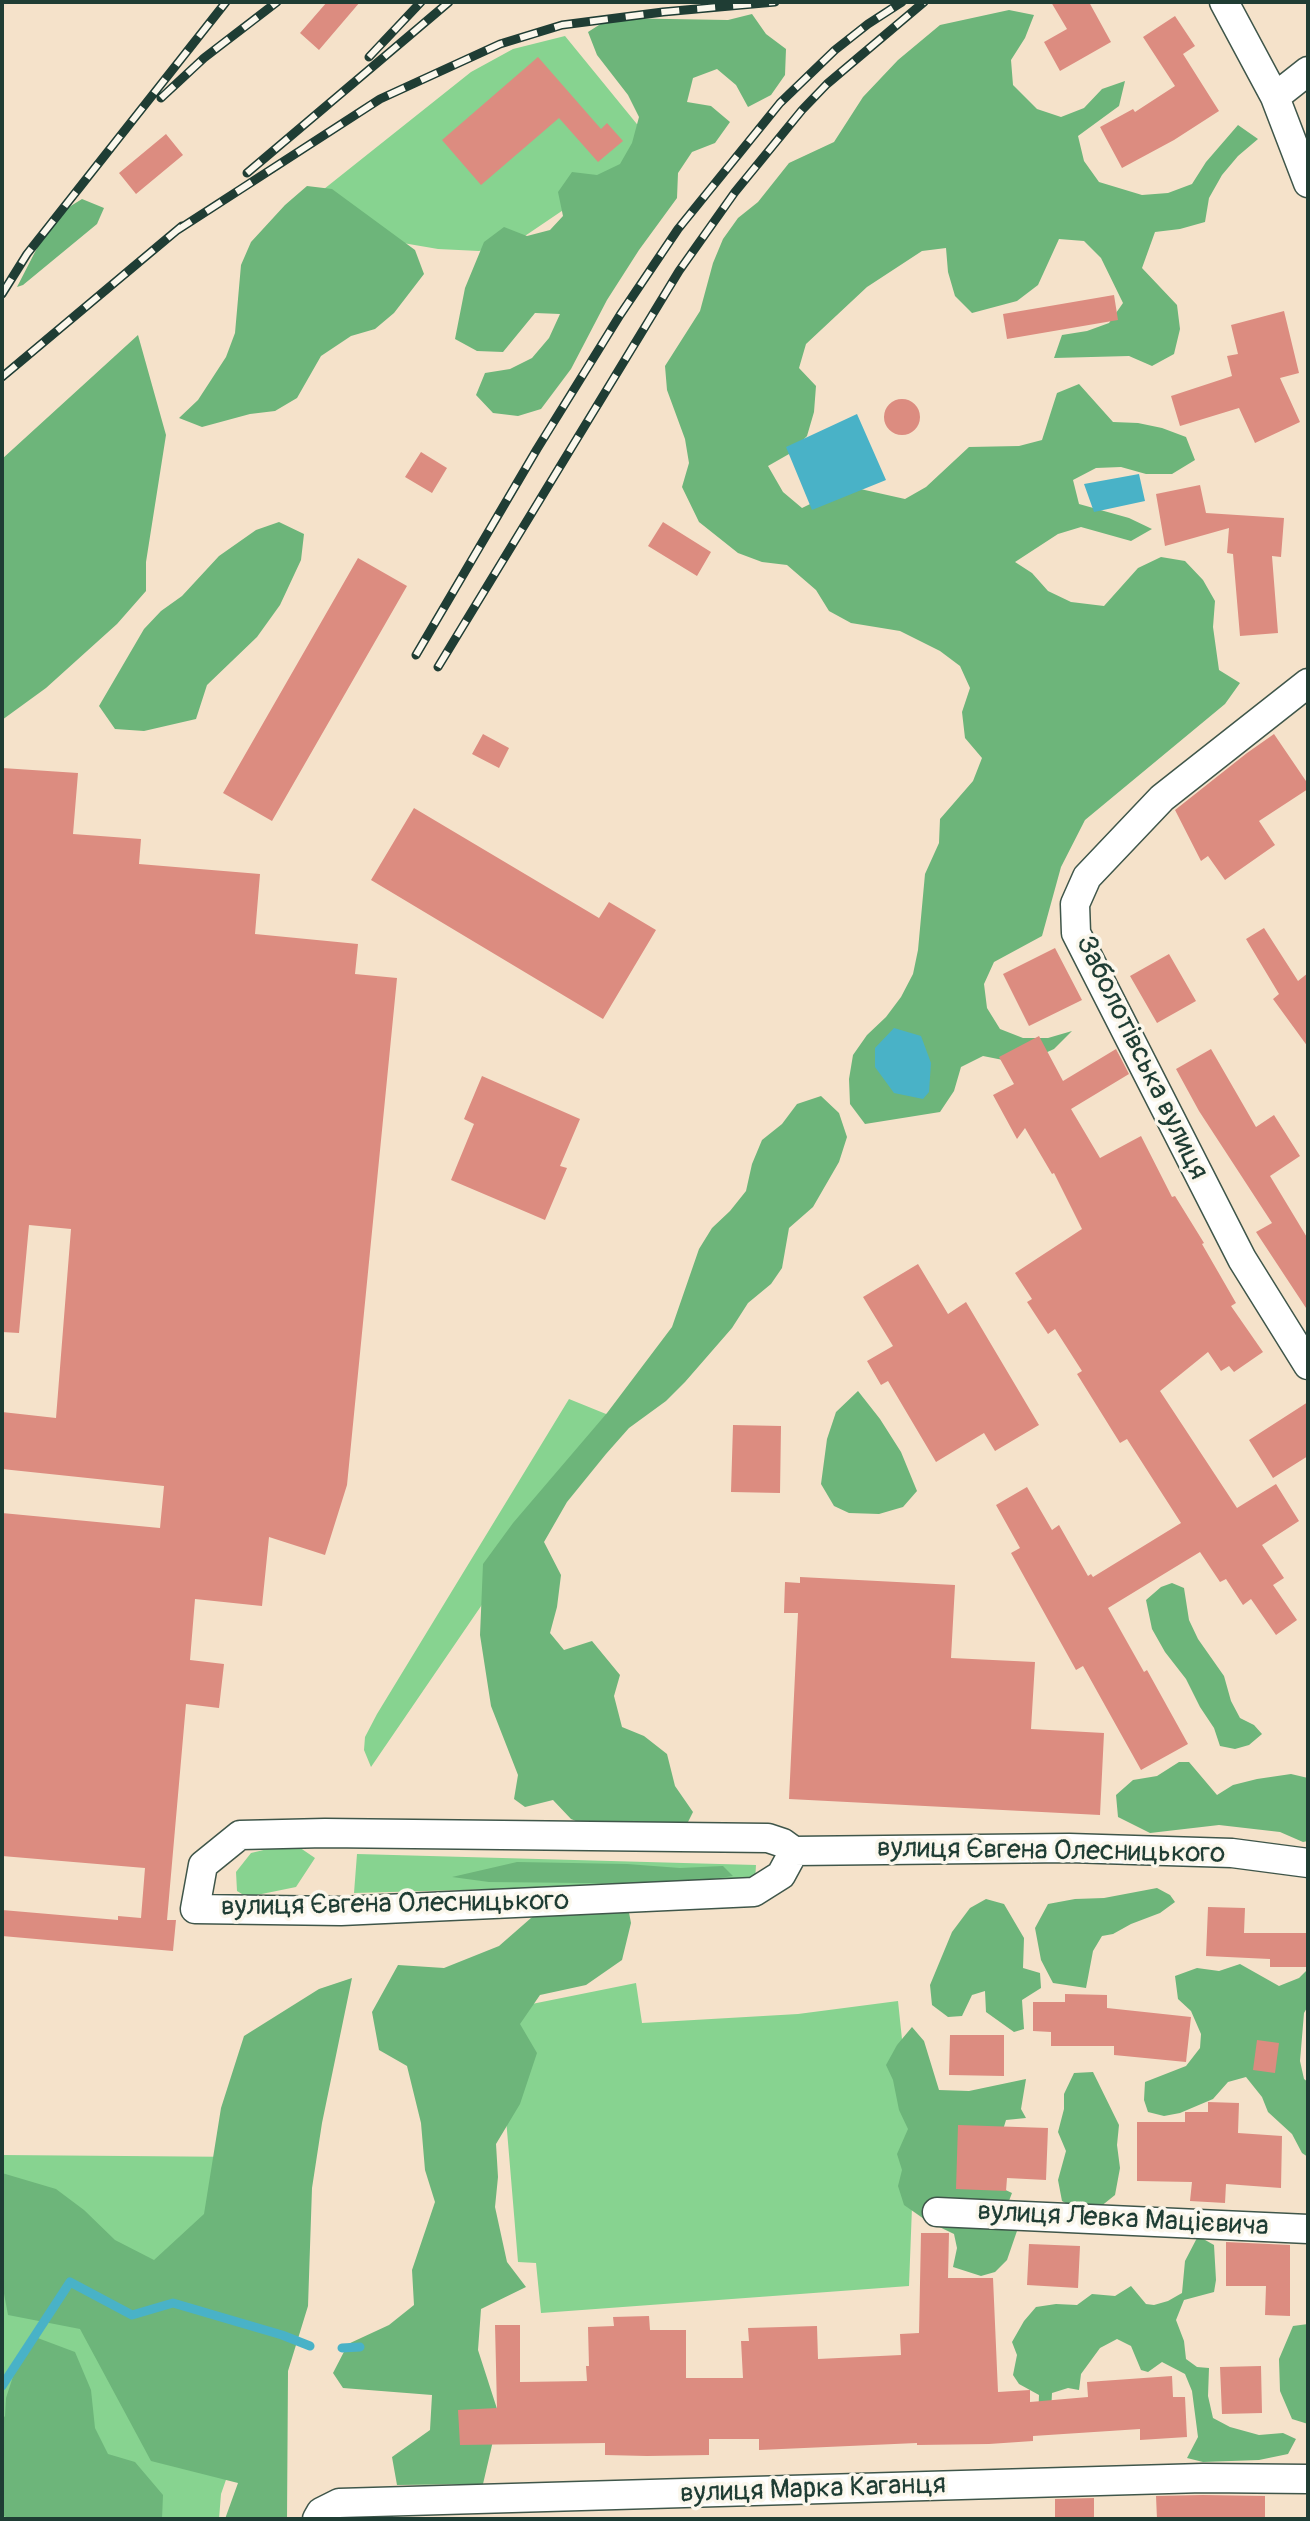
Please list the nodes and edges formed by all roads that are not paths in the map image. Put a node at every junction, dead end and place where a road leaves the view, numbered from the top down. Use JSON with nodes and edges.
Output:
{"nodes":[{"id":1,"x":1224,"y":2,"type":"edge"},
{"id":2,"x":1308,"y":71,"type":"edge"},
{"id":3,"x":1275,"y":97,"type":"junction"},
{"id":4,"x":1308,"y":183,"type":"edge"},
{"id":5,"x":1308,"y":683,"type":"edge"},
{"id":6,"x":1308,"y":1365,"type":"edge"},
{"id":7,"x":794,"y":1851,"type":"junction"},
{"id":8,"x":1308,"y":1863,"type":"edge"},
{"id":9,"x":937,"y":2212,"type":"dead end"},
{"id":10,"x":1308,"y":2229,"type":"edge"},
{"id":11,"x":1308,"y":2479,"type":"edge"},
{"id":12,"x":319,"y":2515,"type":"edge"}],
"edges":[{"from":1,"to":3,"type":"street"},
{"from":2,"to":3,"type":"street"},
{"from":3,"to":4,"type":"street"},
{"from":5,"to":6,"type":"street","name":"Заболотівська вулиця"},
{"from":7,"to":7,"type":"street","name":"вулиця Євгена Олесницького"},
{"from":7,"to":8,"type":"street","name":"вулиця Євгена Олесницького"},
{"from":9,"to":10,"type":"street","name":"вулиця Левка Мацієвича"},
{"from":11,"to":12,"type":"street","name":"вулиця Марка Каганця"}]}
